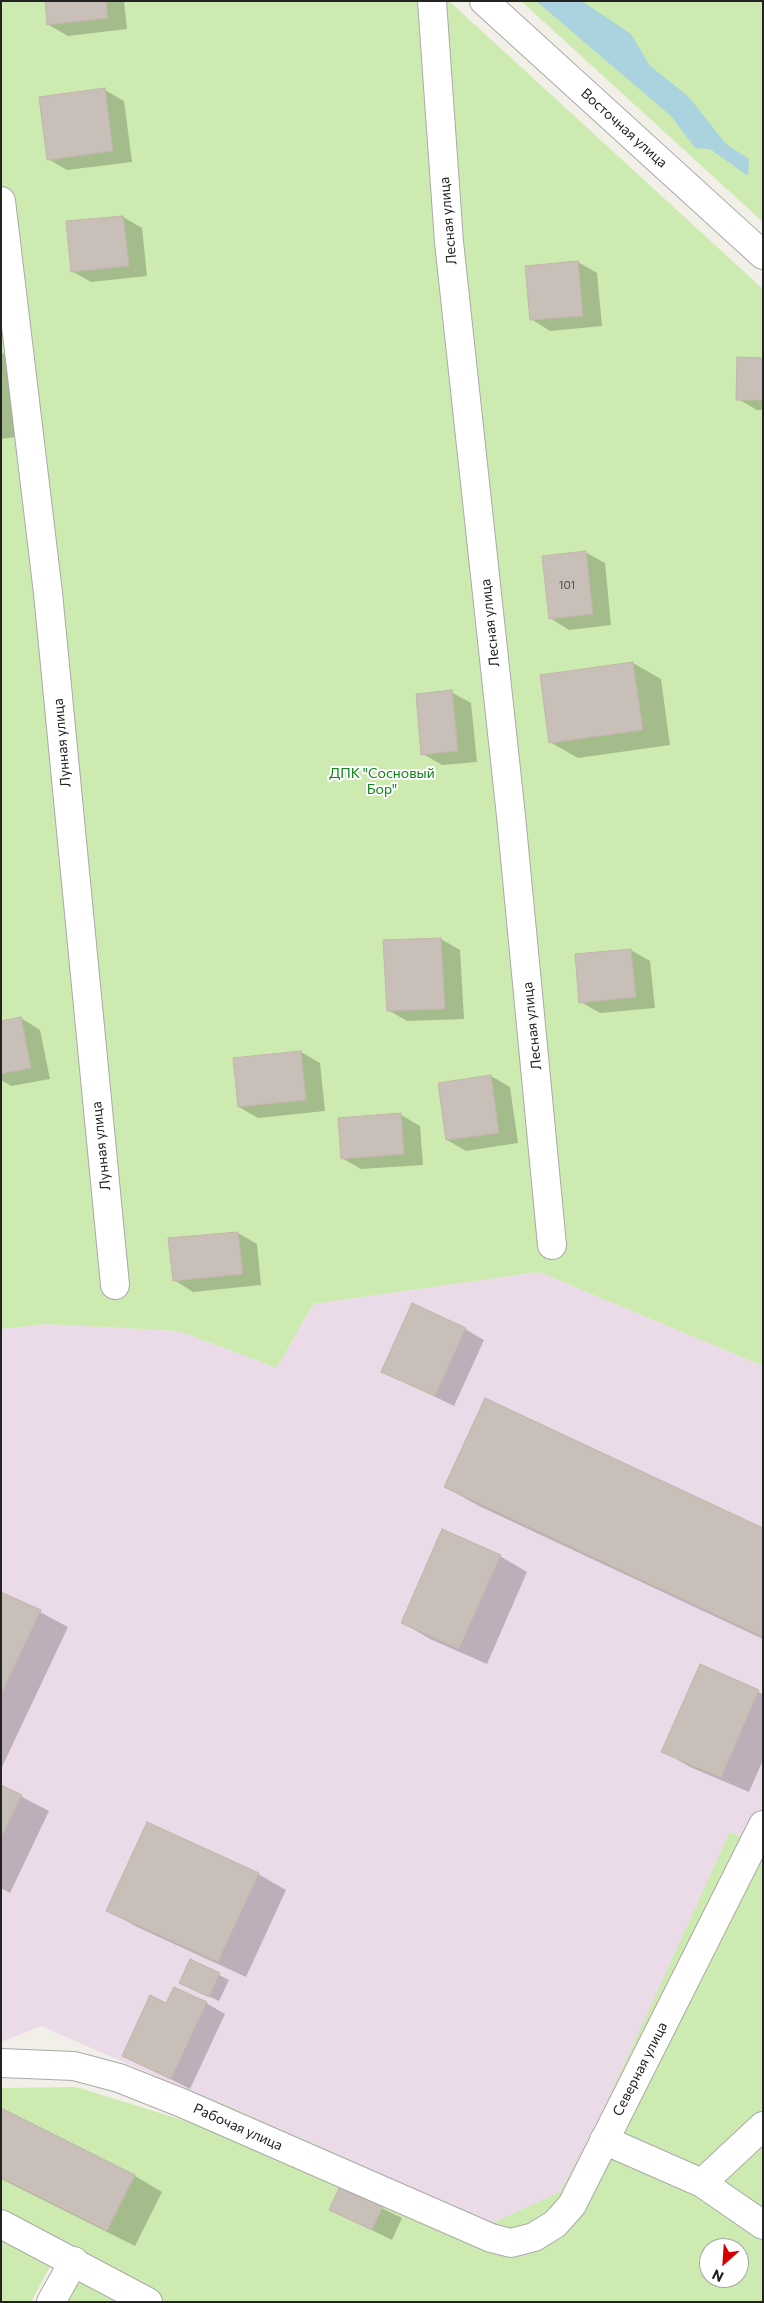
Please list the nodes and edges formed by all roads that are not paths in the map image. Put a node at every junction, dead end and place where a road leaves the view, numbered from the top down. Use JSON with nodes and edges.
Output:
{"nodes":[{"id":1,"x":432,"y":1,"type":"edge"},
{"id":2,"x":484,"y":1,"type":"edge"},
{"id":3,"x":1,"y":201,"type":"edge"},
{"id":4,"x":763,"y":255,"type":"edge"},
{"id":5,"x":552,"y":1245,"type":"dead end"},
{"id":6,"x":115,"y":1285,"type":"dead end"},
{"id":7,"x":763,"y":1825,"type":"edge"},
{"id":8,"x":1,"y":2063,"type":"edge"},
{"id":9,"x":763,"y":2126,"type":"edge"},
{"id":10,"x":604,"y":2140,"type":"junction"},
{"id":11,"x":702,"y":2183,"type":"junction"},
{"id":12,"x":1,"y":2224,"type":"edge"},
{"id":13,"x":763,"y":2225,"type":"edge"},
{"id":14,"x":465,"y":2226,"type":"joint"},
{"id":15,"x":74,"y":2261,"type":"junction"},
{"id":16,"x":51,"y":2302,"type":"edge"},
{"id":17,"x":148,"y":2302,"type":"edge"}],
"edges":[{"from":1,"to":5,"type":"street","name":"Лесная улица"},
{"from":2,"to":4,"type":"street","name":"Восточная улица"},
{"from":3,"to":6,"type":"street","name":"Лунная улица"},
{"from":7,"to":10,"type":"street","name":"Северная улица"},
{"from":8,"to":14,"type":"street","name":"Рабочая улица"},
{"from":9,"to":11,"type":"street"},
{"from":10,"to":11,"type":"street"},
{"from":10,"to":14,"type":"street","name":"Северная улица"},
{"from":11,"to":13,"type":"street"},
{"from":12,"to":15,"type":"street"},
{"from":15,"to":16,"type":"street"},
{"from":15,"to":17,"type":"street"}]}
